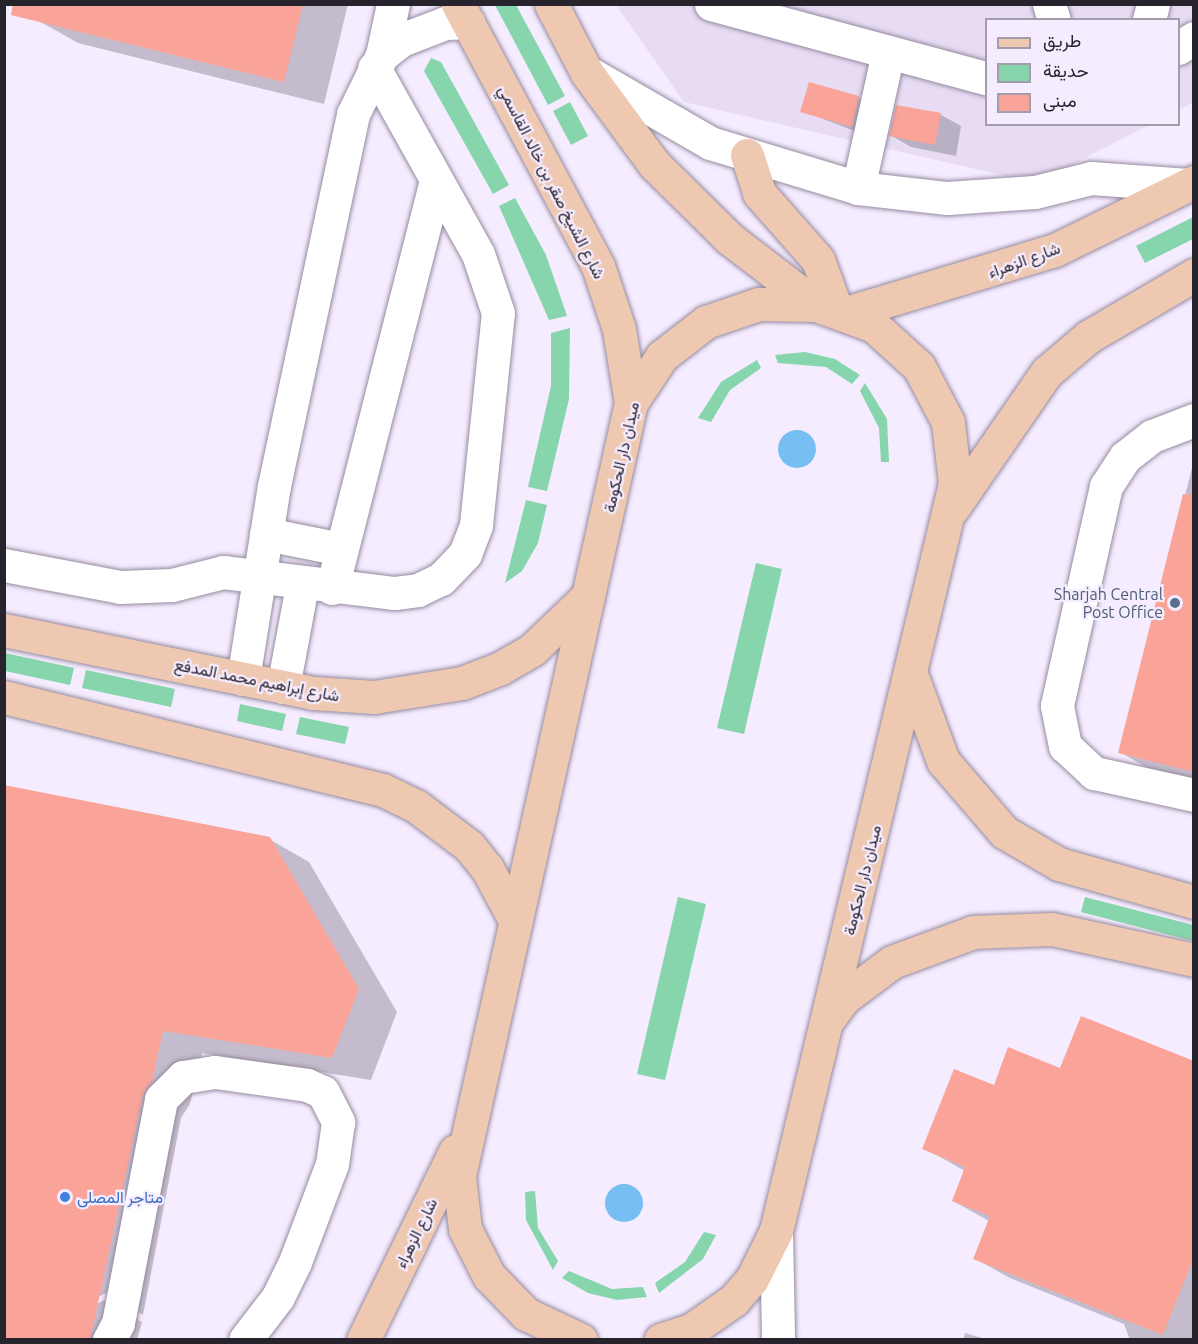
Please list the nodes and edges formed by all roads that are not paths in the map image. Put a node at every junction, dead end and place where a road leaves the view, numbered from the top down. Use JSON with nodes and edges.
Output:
{"nodes":[{"id":1,"x":393,"y":4,"type":"edge"},
{"id":2,"x":550,"y":4,"type":"edge"},
{"id":3,"x":711,"y":4,"type":"edge"},
{"id":4,"x":463,"y":13,"type":"edge"},
{"id":5,"x":1194,"y":38,"type":"edge"},
{"id":6,"x":1180,"y":47,"type":"edge"},
{"id":7,"x":888,"y":53,"type":"junction"},
{"id":8,"x":378,"y":61,"type":"junction"},
{"id":9,"x":587,"y":73,"type":"junction"},
{"id":10,"x":985,"y":77,"type":"edge"},
{"id":11,"x":747,"y":155,"type":"junction"},
{"id":12,"x":436,"y":181,"type":"junction"},
{"id":13,"x":1191,"y":183,"type":"edge"},
{"id":14,"x":858,"y":188,"type":"junction"},
{"id":15,"x":1194,"y":275,"type":"edge"},
{"id":16,"x":832,"y":309,"type":"junction"},
{"id":17,"x":631,"y":403,"type":"junction"},
{"id":18,"x":1194,"y":420,"type":"edge"},
{"id":19,"x":950,"y":513,"type":"junction"},
{"id":20,"x":266,"y":534,"type":"junction"},
{"id":21,"x":341,"y":549,"type":"junction"},
{"id":22,"x":4,"y":565,"type":"edge"},
{"id":23,"x":261,"y":578,"type":"junction"},
{"id":24,"x":317,"y":587,"type":"junction"},
{"id":25,"x":589,"y":595,"type":"junction"},
{"id":26,"x":4,"y":630,"type":"edge"},
{"id":27,"x":912,"y":675,"type":"junction"},
{"id":28,"x":243,"y":678,"type":"junction"},
{"id":29,"x":283,"y":687,"type":"junction"},
{"id":30,"x":4,"y":697,"type":"edge"},
{"id":31,"x":1194,"y":795,"type":"edge"},
{"id":32,"x":1194,"y":902,"type":"edge"},
{"id":33,"x":516,"y":922,"type":"junction"},
{"id":34,"x":1194,"y":960,"type":"edge"},
{"id":35,"x":827,"y":1021,"type":"junction"},
{"id":36,"x":468,"y":1126,"type":"junction"},
{"id":37,"x":776,"y":1231,"type":"junction"},
{"id":38,"x":109,"y":1340,"type":"edge"},
{"id":39,"x":245,"y":1340,"type":"edge"},
{"id":40,"x":363,"y":1340,"type":"edge"},
{"id":41,"x":581,"y":1340,"type":"edge"},
{"id":42,"x":661,"y":1340,"type":"edge"},
{"id":43,"x":778,"y":1340,"type":"edge"}],
"edges":[{"from":1,"to":8,"type":"street"},
{"from":2,"to":9,"type":"main road"},
{"from":3,"to":7,"type":"street"},
{"from":4,"to":8,"type":"street"},
{"from":4,"to":17,"type":"main road","name":"شارع الشيخ صقر بن خالد القاسمي"},
{"from":5,"to":6,"type":"street"},
{"from":7,"to":10,"type":"street"},
{"from":7,"to":14,"type":"street"},
{"from":8,"to":12,"type":"street"},
{"from":8,"to":20,"type":"street"},
{"from":9,"to":11,"type":"street"},
{"from":9,"to":16,"type":"main road"},
{"from":11,"to":14,"type":"street"},
{"from":11,"to":16,"type":"main road"},
{"from":12,"to":21,"type":"street"},
{"from":12,"to":24,"type":"street"},
{"from":13,"to":14,"type":"street"},
{"from":13,"to":16,"type":"main road","name":"شارع الزهراء"},
{"from":15,"to":19,"type":"main road"},
{"from":16,"to":17,"type":"main road","name":"ميدان دار الحكومة"},
{"from":16,"to":19,"type":"main road","name":"ميدان دار الحكومة"},
{"from":17,"to":25,"type":"main road","name":"ميدان دار الحكومة"},
{"from":18,"to":31,"type":"street"},
{"from":19,"to":27,"type":"main road","name":"ميدان دار الحكومة"},
{"from":20,"to":21,"type":"street"},
{"from":20,"to":23,"type":"street"},
{"from":21,"to":24,"type":"street"},
{"from":22,"to":23,"type":"street"},
{"from":23,"to":24,"type":"street"},
{"from":23,"to":28,"type":"street"},
{"from":24,"to":29,"type":"street"},
{"from":25,"to":29,"type":"main road","name":"شارع إبراهيم محمد المدفع"},
{"from":25,"to":33,"type":"main road","name":"ميدان دار الحكومة"},
{"from":26,"to":28,"type":"main road","name":"شارع إبراهيم محمد المدفع"},
{"from":27,"to":32,"type":"main road"},
{"from":27,"to":35,"type":"main road","name":"ميدان دار الحكومة"},
{"from":28,"to":29,"type":"main road","name":"شارع إبراهيم محمد المدفع"},
{"from":30,"to":33,"type":"main road"},
{"from":33,"to":36,"type":"main road","name":"ميدان دار الحكومة"},
{"from":34,"to":35,"type":"main road"},
{"from":35,"to":37,"type":"main road","name":"ميدان دار الحكومة"},
{"from":36,"to":40,"type":"main road","name":"شارع الزهراء"},
{"from":36,"to":41,"type":"main road","name":"ميدان دار الحكومة"},
{"from":37,"to":42,"type":"main road","name":"ميدان دار الحكومة"},
{"from":37,"to":43,"type":"street"},
{"from":38,"to":39,"type":"street"}]}
